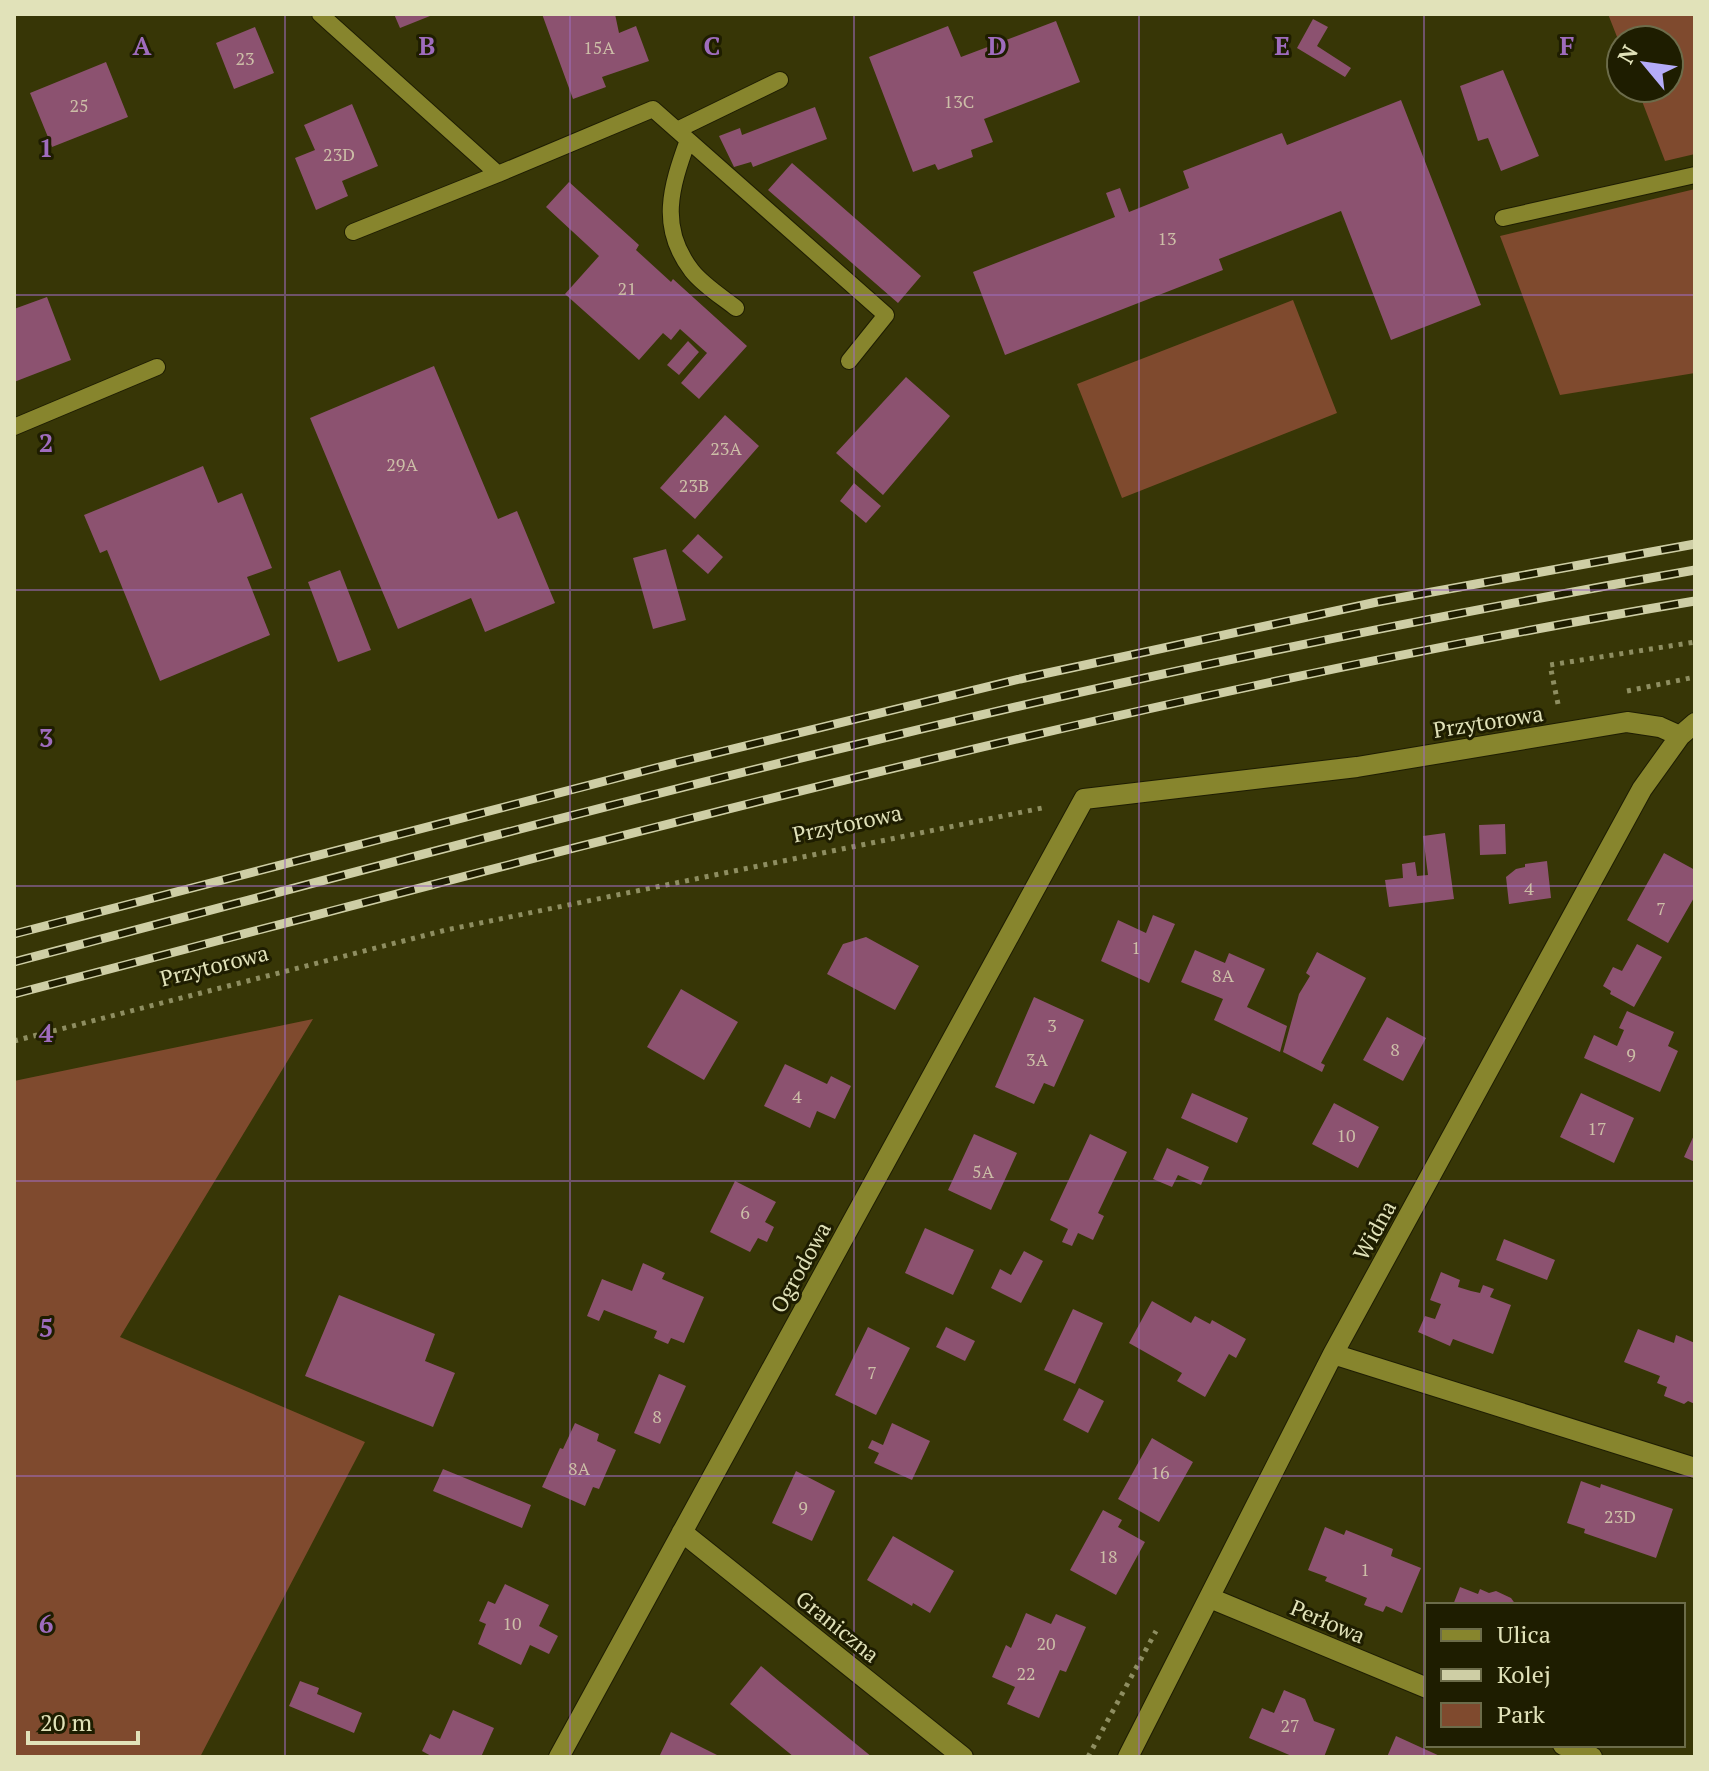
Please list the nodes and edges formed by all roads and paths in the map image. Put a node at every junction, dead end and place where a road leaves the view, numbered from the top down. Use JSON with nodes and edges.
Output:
{"nodes":[{"id":1,"x":320,"y":14,"type":"edge"},
{"id":2,"x":780,"y":80,"type":"dead end"},
{"id":3,"x":683,"y":135,"type":"junction"},
{"id":4,"x":498,"y":174,"type":"junction"},
{"id":5,"x":1695,"y":175,"type":"edge"},
{"id":6,"x":1503,"y":218,"type":"dead end"},
{"id":7,"x":353,"y":232,"type":"dead end"},
{"id":8,"x":736,"y":308,"type":"dead end"},
{"id":9,"x":849,"y":361,"type":"dead end"},
{"id":10,"x":157,"y":367,"type":"dead end"},
{"id":11,"x":14,"y":427,"type":"edge"},
{"id":12,"x":1695,"y":642,"type":"edge"},
{"id":13,"x":1695,"y":677,"type":"edge"},
{"id":14,"x":1678,"y":682,"type":"junction"},
{"id":15,"x":1687,"y":690,"type":"dead end"},
{"id":16,"x":1618,"y":693,"type":"dead end"},
{"id":17,"x":1573,"y":701,"type":"dead end"},
{"id":18,"x":1687,"y":730,"type":"edge"},
{"id":19,"x":1084,"y":799,"type":"junction"},
{"id":20,"x":14,"y":1041,"type":"edge"},
{"id":21,"x":1333,"y":1354,"type":"junction"},
{"id":22,"x":1695,"y":1468,"type":"edge"},
{"id":23,"x":682,"y":1532,"type":"junction"},
{"id":24,"x":1210,"y":1598,"type":"junction"},
{"id":25,"x":1425,"y":1687,"type":"edge"},
{"id":26,"x":1568,"y":1747,"type":"edge"},
{"id":27,"x":559,"y":1757,"type":"edge"},
{"id":28,"x":963,"y":1757,"type":"edge"},
{"id":29,"x":1128,"y":1757,"type":"edge"},
{"id":30,"x":1592,"y":1757,"type":"edge"}],
"edges":[{"from":1,"to":4,"type":"lane"},
{"from":2,"to":3,"type":"lane"},
{"from":3,"to":4,"type":"lane"},
{"from":3,"to":8,"type":"lane"},
{"from":3,"to":9,"type":"lane"},
{"from":4,"to":7,"type":"lane"},
{"from":5,"to":6,"type":"lane"},
{"from":10,"to":11,"type":"lane"},
{"from":12,"to":17,"type":"path"},
{"from":13,"to":14,"type":"path"},
{"from":14,"to":15,"type":"path"},
{"from":14,"to":16,"type":"path"},
{"from":18,"to":19,"type":"street","name":"Przytorowa"},
{"from":18,"to":21,"type":"street","name":"Widna"},
{"from":19,"to":20,"type":"path","name":"Przytorowa"},
{"from":19,"to":23,"type":"street","name":"Ogrodowa"},
{"from":21,"to":22,"type":"street"},
{"from":21,"to":24,"type":"street","name":"Widna"},
{"from":23,"to":27,"type":"street","name":"Ogrodowa"},
{"from":23,"to":28,"type":"street","name":"Graniczna"},
{"from":24,"to":25,"type":"street","name":"Perłowa"},
{"from":24,"to":29,"type":"street","name":"Widna"},
{"from":26,"to":30,"type":"street"}]}
